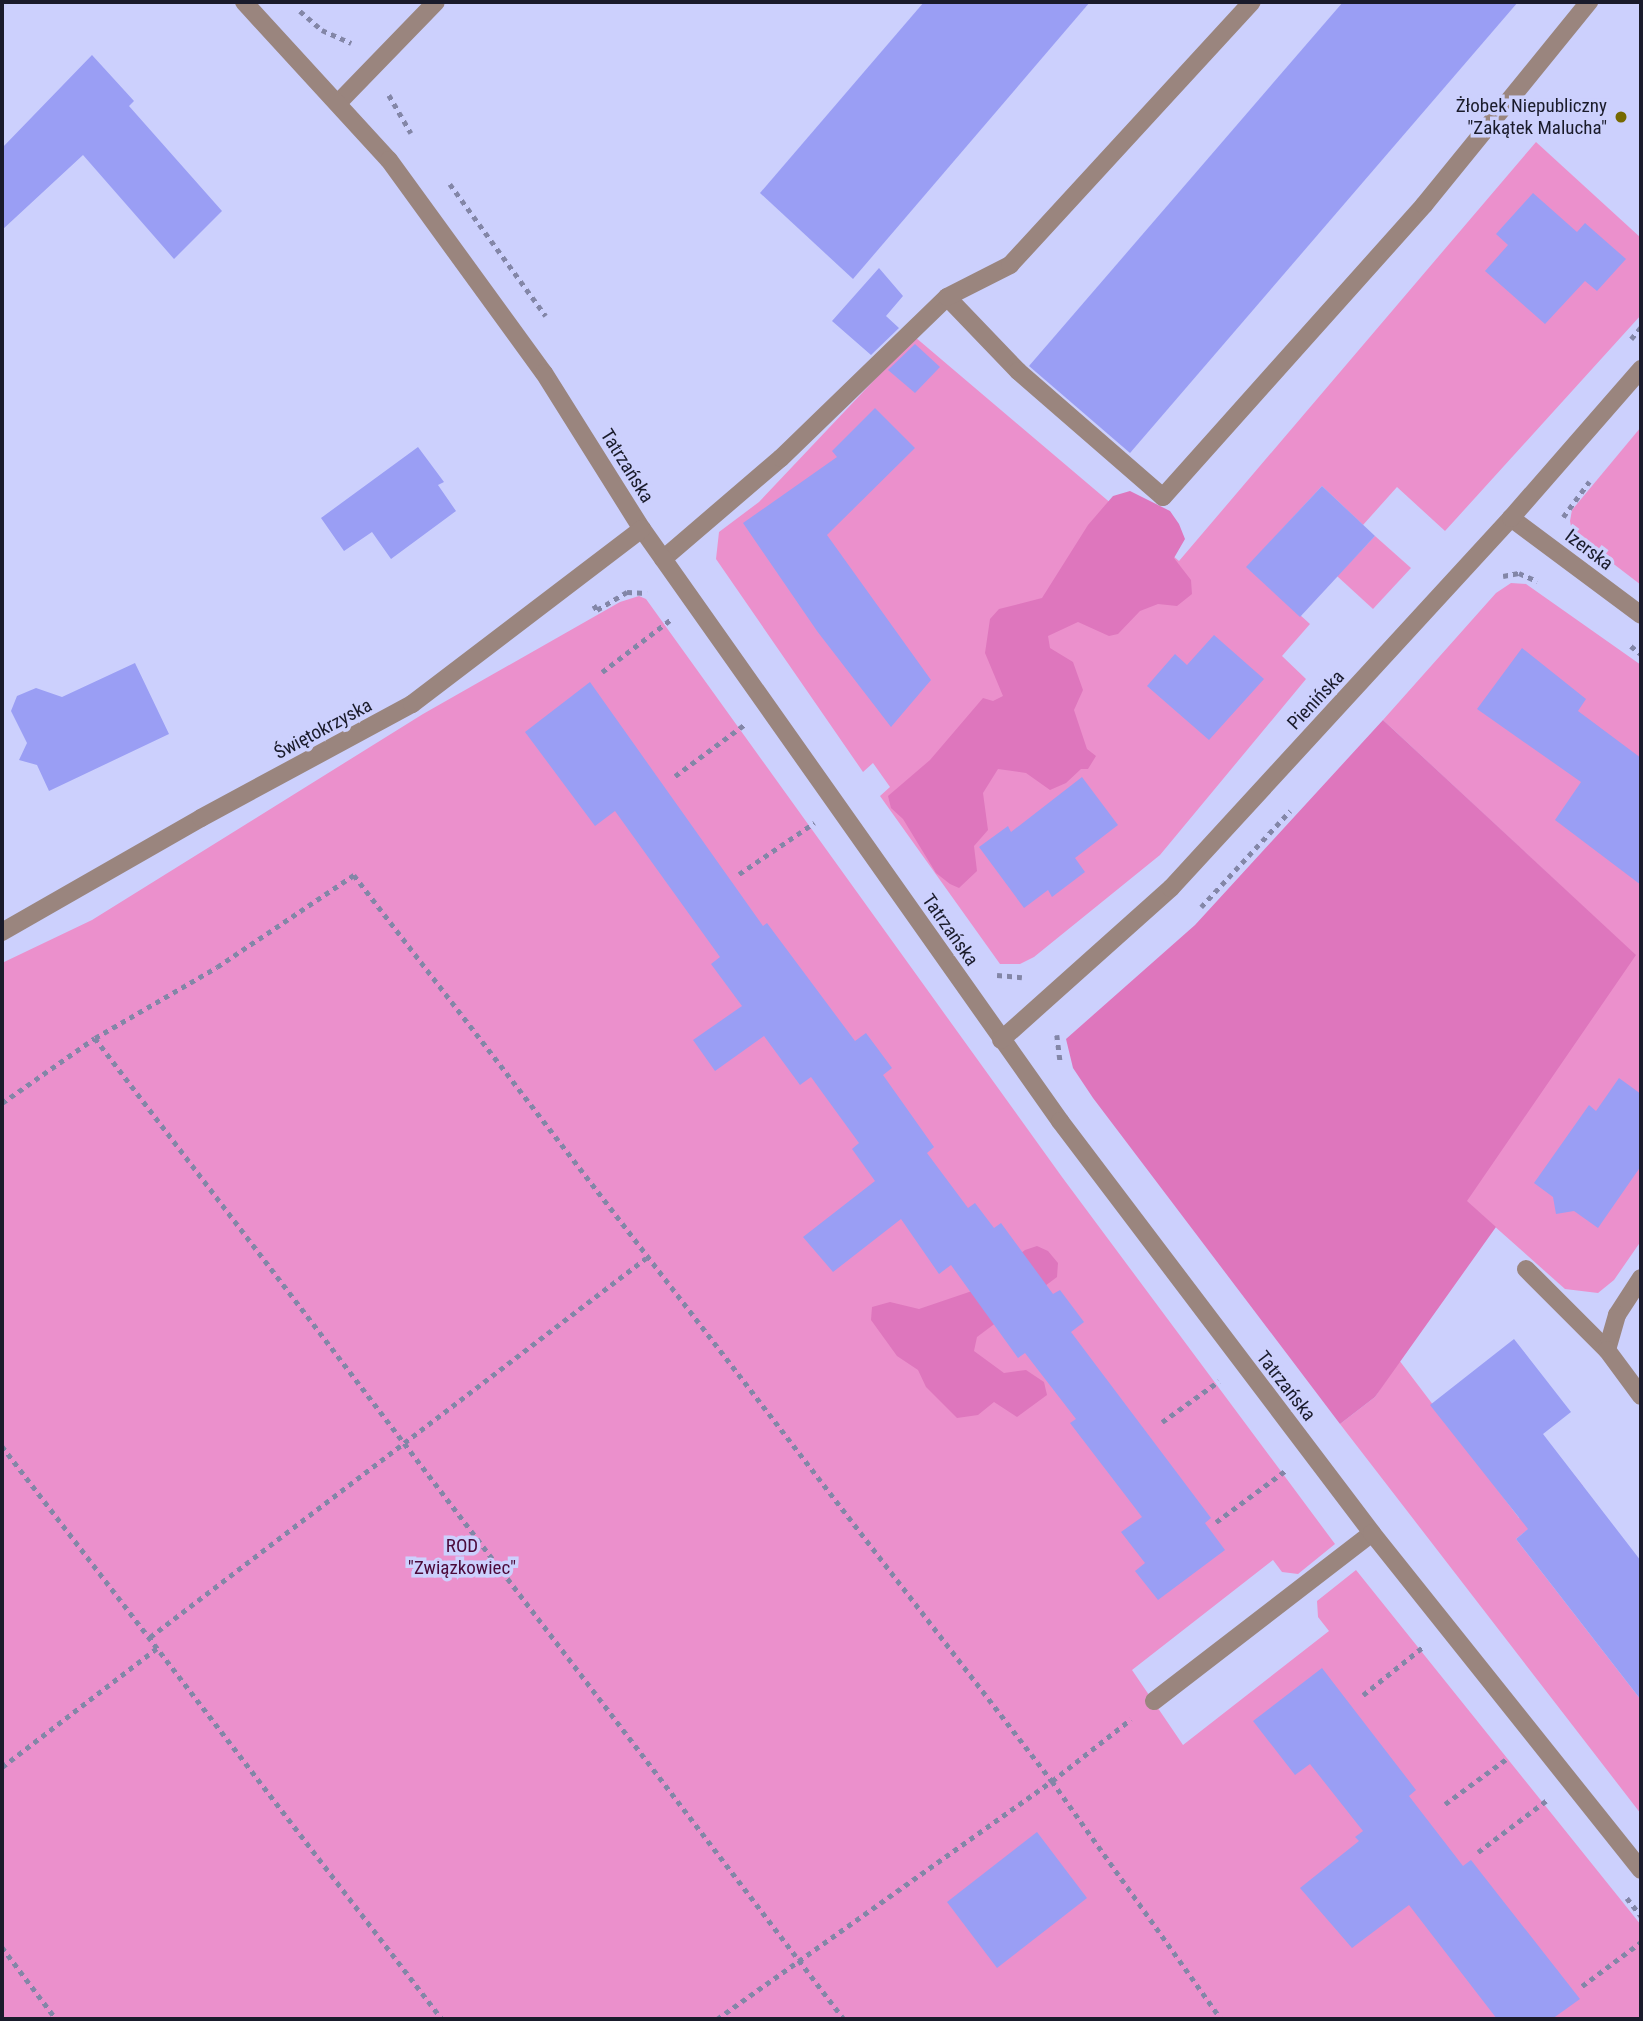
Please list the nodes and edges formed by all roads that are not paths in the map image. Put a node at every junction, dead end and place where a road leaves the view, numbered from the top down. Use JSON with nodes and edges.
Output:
{"nodes":[{"id":1,"x":244,"y":2,"type":"edge"},
{"id":2,"x":436,"y":2,"type":"edge"},
{"id":3,"x":1252,"y":2,"type":"edge"},
{"id":4,"x":1589,"y":2,"type":"edge"},
{"id":5,"x":339,"y":102,"type":"junction"},
{"id":6,"x":947,"y":297,"type":"junction"},
{"id":7,"x":1641,"y":369,"type":"edge"},
{"id":8,"x":1511,"y":518,"type":"junction"},
{"id":9,"x":642,"y":529,"type":"junction"},
{"id":10,"x":663,"y":559,"type":"junction"},
{"id":11,"x":1641,"y":615,"type":"edge"},
{"id":12,"x":2,"y":932,"type":"edge"},
{"id":13,"x":1001,"y":1040,"type":"junction"},
{"id":14,"x":1526,"y":1269,"type":"dead end"},
{"id":15,"x":1641,"y":1279,"type":"edge"},
{"id":16,"x":1607,"y":1350,"type":"junction"},
{"id":17,"x":1641,"y":1396,"type":"edge"},
{"id":18,"x":1372,"y":1532,"type":"junction"},
{"id":19,"x":1154,"y":1701,"type":"road end"},
{"id":20,"x":1641,"y":1870,"type":"edge"}],
"edges":[{"from":1,"to":5,"type":"street","name":"Tatrzańska"},
{"from":2,"to":5,"type":"street"},
{"from":3,"to":6,"type":"street"},
{"from":4,"to":6,"type":"street"},
{"from":5,"to":9,"type":"street","name":"Tatrzańska"},
{"from":6,"to":10,"type":"street"},
{"from":7,"to":8,"type":"street","name":"Pienińska"},
{"from":8,"to":11,"type":"street","name":"Izerska"},
{"from":8,"to":13,"type":"street","name":"Pienińska"},
{"from":9,"to":10,"type":"street","name":"Tatrzańska"},
{"from":9,"to":12,"type":"street","name":"Świętokrzyska"},
{"from":10,"to":13,"type":"street","name":"Tatrzańska"},
{"from":13,"to":18,"type":"street","name":"Tatrzańska"},
{"from":14,"to":16,"type":"street"},
{"from":15,"to":16,"type":"street"},
{"from":16,"to":17,"type":"street"},
{"from":18,"to":19,"type":"street"},
{"from":18,"to":20,"type":"street","name":"Tatrzańska"}]}
